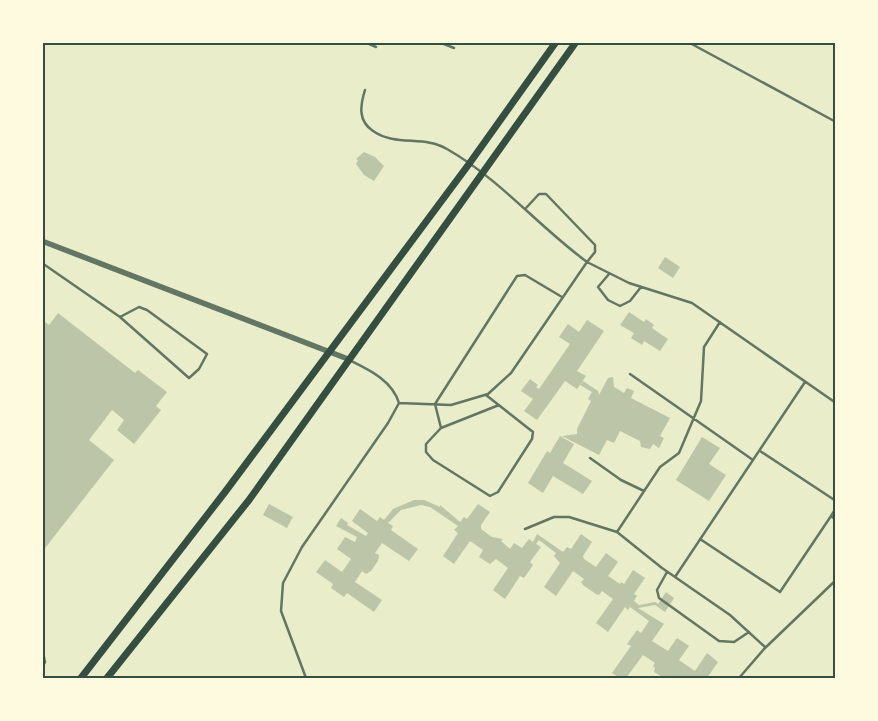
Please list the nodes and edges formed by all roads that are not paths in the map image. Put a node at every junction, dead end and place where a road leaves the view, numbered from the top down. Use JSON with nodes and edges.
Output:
{"nodes":[{"id":1,"x":365,"y":42,"type":"edge"},
{"id":2,"x":439,"y":42,"type":"edge"},
{"id":3,"x":556,"y":42,"type":"edge"},
{"id":4,"x":576,"y":42,"type":"edge"},
{"id":5,"x":688,"y":42,"type":"edge"},
{"id":6,"x":376,"y":47,"type":"dead end"},
{"id":7,"x":454,"y":48,"type":"dead end"},
{"id":8,"x":365,"y":90,"type":"dead end"},
{"id":9,"x":836,"y":122,"type":"edge"},
{"id":10,"x":469,"y":164,"type":"junction"},
{"id":11,"x":483,"y":174,"type":"junction"},
{"id":12,"x":526,"y":208,"type":"junction"},
{"id":13,"x":42,"y":241,"type":"edge"},
{"id":14,"x":587,"y":262,"type":"junction"},
{"id":15,"x":42,"y":263,"type":"edge"},
{"id":16,"x":610,"y":273,"type":"junction"},
{"id":17,"x":642,"y":287,"type":"junction"},
{"id":18,"x":562,"y":297,"type":"junction"},
{"id":19,"x":120,"y":317,"type":"junction"},
{"id":20,"x":720,"y":322,"type":"junction"},
{"id":21,"x":327,"y":353,"type":"junction"},
{"id":22,"x":348,"y":359,"type":"junction"},
{"id":23,"x":630,"y":374,"type":"dead end"},
{"id":24,"x":805,"y":382,"type":"junction"},
{"id":25,"x":486,"y":394,"type":"junction"},
{"id":26,"x":399,"y":403,"type":"junction"},
{"id":27,"x":836,"y":403,"type":"edge"},
{"id":28,"x":435,"y":404,"type":"junction"},
{"id":29,"x":499,"y":405,"type":"junction"},
{"id":30,"x":694,"y":419,"type":"junction"},
{"id":31,"x":441,"y":428,"type":"junction"},
{"id":32,"x":759,"y":451,"type":"junction"},
{"id":33,"x":590,"y":458,"type":"dead end"},
{"id":34,"x":753,"y":460,"type":"junction"},
{"id":35,"x":644,"y":491,"type":"junction"},
{"id":36,"x":836,"y":501,"type":"edge"},
{"id":37,"x":836,"y":508,"type":"edge"},
{"id":38,"x":831,"y":516,"type":"junction"},
{"id":39,"x":836,"y":520,"type":"edge"},
{"id":40,"x":526,"y":529,"type":"dead end"},
{"id":41,"x":617,"y":532,"type":"junction"},
{"id":42,"x":700,"y":540,"type":"junction"},
{"id":43,"x":667,"y":572,"type":"junction"},
{"id":44,"x":675,"y":577,"type":"junction"},
{"id":45,"x":836,"y":580,"type":"edge"},
{"id":46,"x":749,"y":632,"type":"junction"},
{"id":47,"x":765,"y":647,"type":"junction"},
{"id":48,"x":42,"y":648,"type":"edge"},
{"id":49,"x":42,"y":668,"type":"edge"},
{"id":50,"x":81,"y":678,"type":"edge"},
{"id":51,"x":107,"y":678,"type":"edge"},
{"id":52,"x":306,"y":678,"type":"edge"},
{"id":53,"x":739,"y":678,"type":"edge"}],
"edges":[{"from":1,"to":6,"type":"lane"},
{"from":2,"to":7,"type":"lane"},
{"from":3,"to":10,"type":"main road"},
{"from":4,"to":11,"type":"main road"},
{"from":5,"to":9,"type":"lane"},
{"from":8,"to":10,"type":"lane"},
{"from":10,"to":11,"type":"lane"},
{"from":10,"to":21,"type":"main road"},
{"from":11,"to":12,"type":"lane"},
{"from":11,"to":22,"type":"main road"},
{"from":12,"to":14,"type":"lane"},
{"from":12,"to":14,"type":"lane"},
{"from":13,"to":21,"type":"street"},
{"from":14,"to":16,"type":"lane"},
{"from":14,"to":18,"type":"lane"},
{"from":15,"to":19,"type":"lane"},
{"from":16,"to":17,"type":"lane"},
{"from":16,"to":17,"type":"lane"},
{"from":17,"to":20,"type":"lane"},
{"from":18,"to":25,"type":"lane"},
{"from":18,"to":28,"type":"lane"},
{"from":19,"to":19,"type":"lane"},
{"from":20,"to":24,"type":"lane"},
{"from":20,"to":30,"type":"lane"},
{"from":21,"to":22,"type":"street"},
{"from":21,"to":50,"type":"main road"},
{"from":22,"to":26,"type":"lane"},
{"from":22,"to":51,"type":"main road"},
{"from":23,"to":30,"type":"lane"},
{"from":24,"to":27,"type":"lane"},
{"from":24,"to":32,"type":"lane"},
{"from":25,"to":28,"type":"lane"},
{"from":25,"to":29,"type":"lane"},
{"from":26,"to":28,"type":"lane"},
{"from":26,"to":52,"type":"lane"},
{"from":28,"to":31,"type":"lane"},
{"from":29,"to":31,"type":"lane"},
{"from":29,"to":31,"type":"lane"},
{"from":30,"to":34,"type":"lane"},
{"from":30,"to":35,"type":"lane"},
{"from":32,"to":34,"type":"lane"},
{"from":32,"to":36,"type":"lane"},
{"from":33,"to":35,"type":"lane"},
{"from":34,"to":42,"type":"lane"},
{"from":35,"to":41,"type":"lane"},
{"from":37,"to":38,"type":"lane"},
{"from":38,"to":39,"type":"lane"},
{"from":38,"to":42,"type":"lane"},
{"from":40,"to":41,"type":"lane"},
{"from":41,"to":43,"type":"lane"},
{"from":42,"to":44,"type":"lane"},
{"from":43,"to":44,"type":"lane"},
{"from":43,"to":46,"type":"lane"},
{"from":44,"to":46,"type":"lane"},
{"from":45,"to":47,"type":"lane"},
{"from":46,"to":47,"type":"lane"},
{"from":47,"to":53,"type":"lane"},
{"from":48,"to":49,"type":"lane"}]}
